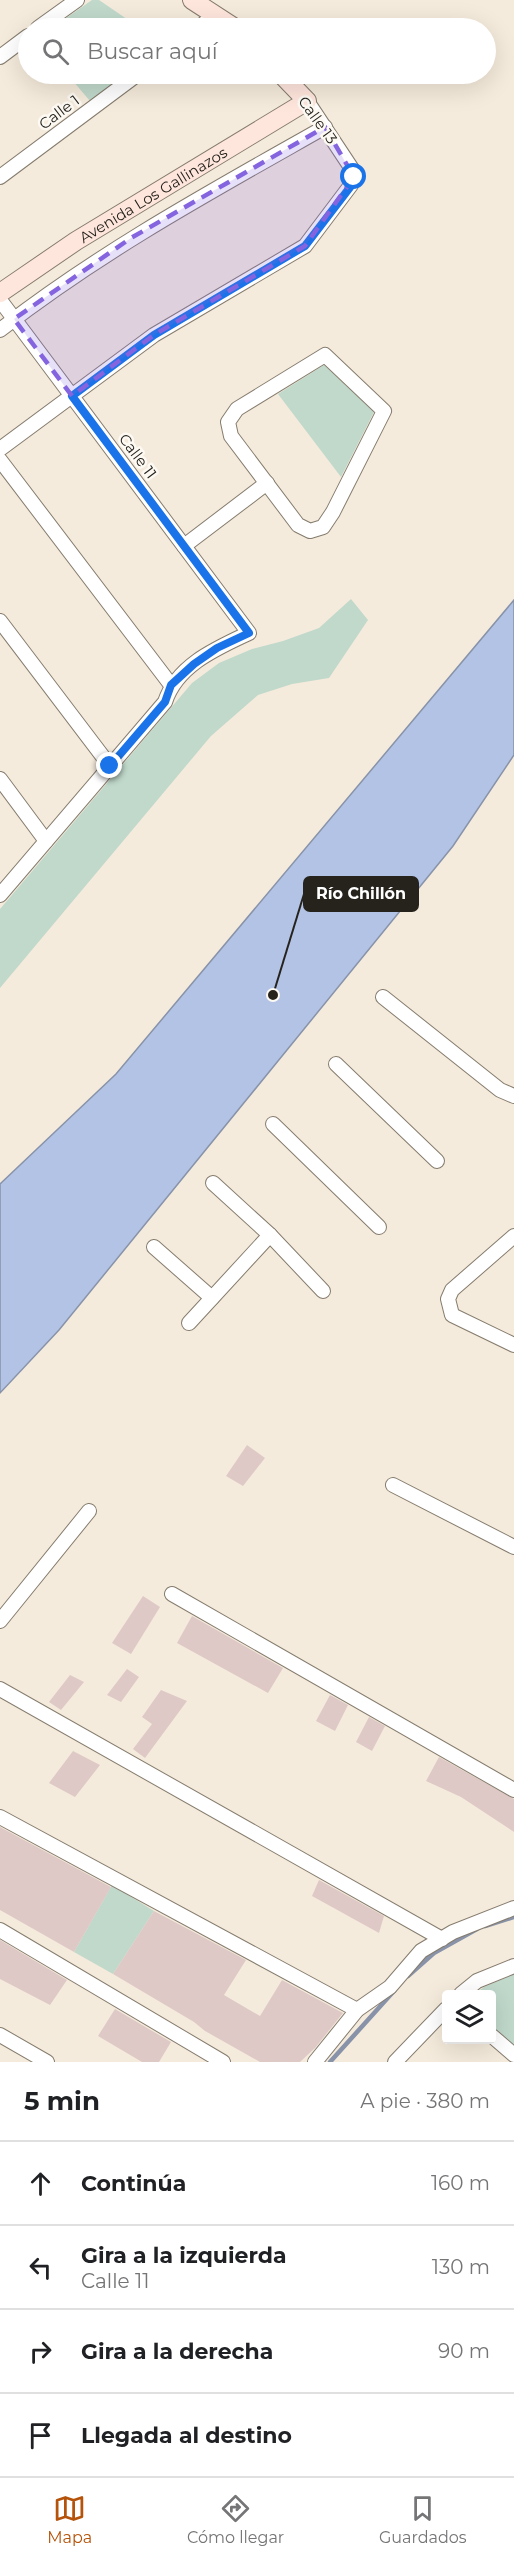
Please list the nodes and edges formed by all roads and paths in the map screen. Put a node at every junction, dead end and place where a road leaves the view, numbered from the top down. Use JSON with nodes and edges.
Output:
{"nodes":[{"id":1,"x":77,"y":0,"type":"edge"},
{"id":2,"x":192,"y":0,"type":"edge"},
{"id":3,"x":215,"y":15,"type":"junction"},
{"id":4,"x":52,"y":18,"type":"edge"},
{"id":5,"x":211,"y":18,"type":"edge"},
{"id":6,"x":220,"y":18,"type":"edge"},
{"id":7,"x":18,"y":44,"type":"edge"},
{"id":8,"x":0,"y":57,"type":"edge"},
{"id":9,"x":125,"y":84,"type":"edge"},
{"id":10,"x":291,"y":84,"type":"edge"},
{"id":11,"x":307,"y":101,"type":"junction"},
{"id":12,"x":325,"y":127,"type":"junction"},
{"id":13,"x":0,"y":177,"type":"edge"},
{"id":14,"x":0,"y":293,"type":"edge"},
{"id":15,"x":0,"y":300,"type":"edge"},
{"id":16,"x":14,"y":319,"type":"junction"},
{"id":17,"x":0,"y":330,"type":"edge"},
{"id":18,"x":72,"y":396,"type":"junction"},
{"id":19,"x":0,"y":449,"type":"edge"},
{"id":20,"x":0,"y":460,"type":"edge"},
{"id":21,"x":267,"y":483,"type":"junction"},
{"id":22,"x":184,"y":546,"type":"junction"},
{"id":23,"x":0,"y":621,"type":"edge"},
{"id":24,"x":171,"y":685,"type":"junction"},
{"id":25,"x":110,"y":766,"type":"junction"},
{"id":26,"x":0,"y":779,"type":"edge"},
{"id":27,"x":46,"y":841,"type":"junction"},
{"id":28,"x":0,"y":895,"type":"edge"},
{"id":29,"x":383,"y":998,"type":"dead end"},
{"id":30,"x":336,"y":1064,"type":"dead end"},
{"id":31,"x":514,"y":1096,"type":"edge"},
{"id":32,"x":273,"y":1124,"type":"dead end"},
{"id":33,"x":437,"y":1161,"type":"dead end"},
{"id":34,"x":213,"y":1183,"type":"dead end"},
{"id":35,"x":379,"y":1227,"type":"dead end"},
{"id":36,"x":270,"y":1235,"type":"junction"},
{"id":37,"x":514,"y":1236,"type":"edge"},
{"id":38,"x":154,"y":1247,"type":"dead end"},
{"id":39,"x":323,"y":1291,"type":"dead end"},
{"id":40,"x":212,"y":1298,"type":"junction"},
{"id":41,"x":189,"y":1323,"type":"dead end"},
{"id":42,"x":514,"y":1345,"type":"edge"},
{"id":43,"x":393,"y":1485,"type":"dead end"},
{"id":44,"x":89,"y":1511,"type":"dead end"},
{"id":45,"x":514,"y":1547,"type":"edge"},
{"id":46,"x":172,"y":1594,"type":"dead end"},
{"id":47,"x":0,"y":1621,"type":"edge"},
{"id":48,"x":0,"y":1689,"type":"edge"},
{"id":49,"x":514,"y":1791,"type":"edge"},
{"id":50,"x":0,"y":1817,"type":"edge"},
{"id":51,"x":514,"y":1908,"type":"edge"},
{"id":52,"x":0,"y":1930,"type":"edge"},
{"id":53,"x":441,"y":1939,"type":"junction"},
{"id":54,"x":514,"y":1966,"type":"edge"},
{"id":55,"x":467,"y":1990,"type":"edge"},
{"id":56,"x":357,"y":2010,"type":"junction"},
{"id":57,"x":442,"y":2014,"type":"edge"},
{"id":58,"x":0,"y":2035,"type":"edge"},
{"id":59,"x":496,"y":2039,"type":"edge"},
{"id":60,"x":514,"y":2055,"type":"edge"},
{"id":61,"x":46,"y":2062,"type":"edge"},
{"id":62,"x":223,"y":2062,"type":"edge"},
{"id":63,"x":315,"y":2062,"type":"edge"},
{"id":64,"x":395,"y":2062,"type":"edge"}],
"edges":[{"from":1,"to":4,"type":"street"},
{"from":2,"to":3,"type":"street"},
{"from":3,"to":5,"type":"street"},
{"from":3,"to":6,"type":"street"},
{"from":7,"to":8,"type":"street"},
{"from":9,"to":13,"type":"street","name":"Calle 1"},
{"from":10,"to":11,"type":"street","name":"Calle 13"},
{"from":11,"to":12,"type":"street","name":"Calle 13"},
{"from":11,"to":14,"type":"street","name":"Avenida Los Gallinazos"},
{"from":12,"to":16,"type":"street"},
{"from":12,"to":18,"type":"street","name":"Calle 13"},
{"from":15,"to":16,"type":"street","name":"Calle 11"},
{"from":16,"to":17,"type":"street"},
{"from":16,"to":18,"type":"street","name":"Calle 11"},
{"from":18,"to":19,"type":"street"},
{"from":18,"to":22,"type":"street","name":"Calle 11"},
{"from":20,"to":24,"type":"street"},
{"from":21,"to":21,"type":"street"},
{"from":21,"to":22,"type":"street"},
{"from":22,"to":24,"type":"street","name":"Calle 11"},
{"from":23,"to":25,"type":"street"},
{"from":24,"to":25,"type":"street"},
{"from":25,"to":27,"type":"street"},
{"from":26,"to":27,"type":"street"},
{"from":27,"to":28,"type":"street"},
{"from":29,"to":31,"type":"street"},
{"from":30,"to":33,"type":"street"},
{"from":32,"to":35,"type":"street"},
{"from":34,"to":36,"type":"street"},
{"from":36,"to":39,"type":"street"},
{"from":36,"to":40,"type":"street"},
{"from":37,"to":42,"type":"street"},
{"from":38,"to":40,"type":"street"},
{"from":40,"to":41,"type":"street"},
{"from":43,"to":45,"type":"street"},
{"from":44,"to":47,"type":"street"},
{"from":46,"to":49,"type":"street"},
{"from":48,"to":53,"type":"street"},
{"from":50,"to":56,"type":"street"},
{"from":51,"to":53,"type":"street"},
{"from":52,"to":62,"type":"street"},
{"from":53,"to":56,"type":"street"},
{"from":54,"to":55,"type":"street"},
{"from":56,"to":63,"type":"street"},
{"from":57,"to":64,"type":"street"},
{"from":58,"to":61,"type":"street"},
{"from":59,"to":60,"type":"street"}]}
